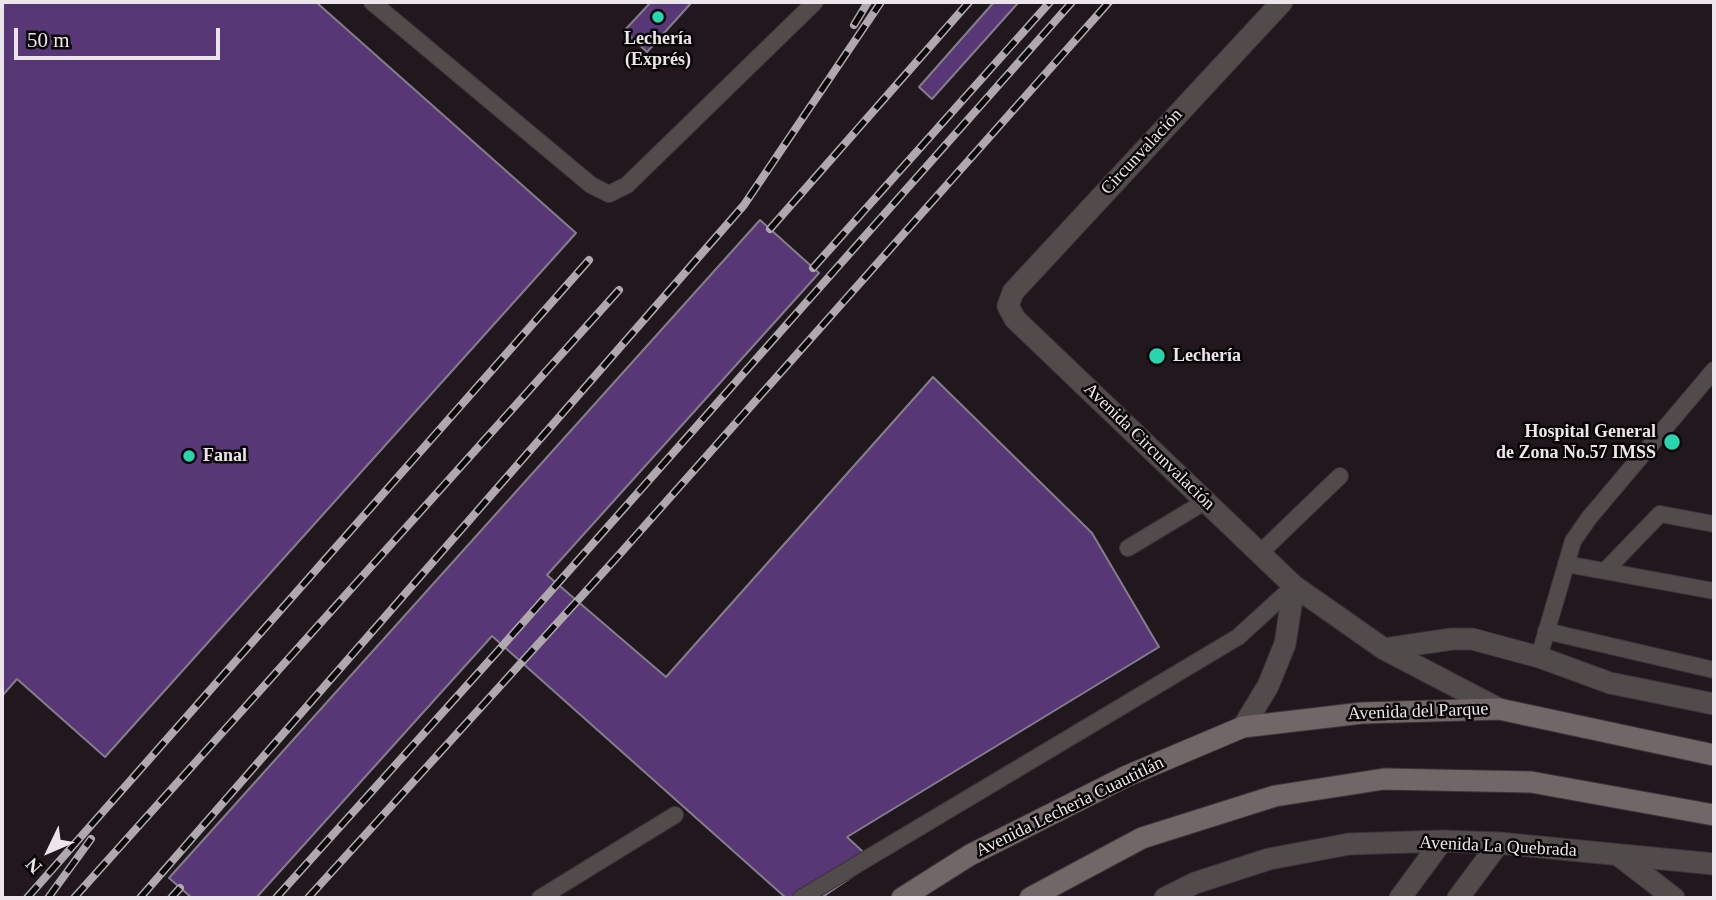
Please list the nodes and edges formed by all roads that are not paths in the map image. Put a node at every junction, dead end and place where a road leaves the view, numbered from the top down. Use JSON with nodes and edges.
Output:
{"nodes":[{"id":1,"x":372,"y":2,"type":"edge"},
{"id":2,"x":815,"y":2,"type":"edge"},
{"id":3,"x":1282,"y":2,"type":"edge"},
{"id":4,"x":1009,"y":306,"type":"joint"},
{"id":5,"x":1714,"y":370,"type":"edge"},
{"id":6,"x":1340,"y":477,"type":"dead end"},
{"id":7,"x":1206,"y":501,"type":"junction"},
{"id":8,"x":1714,"y":524,"type":"edge"},
{"id":9,"x":1128,"y":548,"type":"dead end"},
{"id":10,"x":1260,"y":553,"type":"junction"},
{"id":11,"x":1566,"y":564,"type":"junction"},
{"id":12,"x":1605,"y":571,"type":"junction"},
{"id":13,"x":1294,"y":586,"type":"junction"},
{"id":14,"x":1714,"y":591,"type":"edge"},
{"id":15,"x":1546,"y":631,"type":"junction"},
{"id":16,"x":1384,"y":649,"type":"junction"},
{"id":17,"x":1539,"y":657,"type":"junction"},
{"id":18,"x":1714,"y":670,"type":"edge"},
{"id":19,"x":1714,"y":704,"type":"edge"},
{"id":20,"x":1499,"y":709,"type":"junction"},
{"id":21,"x":1243,"y":727,"type":"junction"},
{"id":22,"x":1714,"y":755,"type":"edge"},
{"id":23,"x":1714,"y":815,"type":"edge"},
{"id":24,"x":675,"y":816,"type":"dead end"},
{"id":25,"x":1442,"y":841,"type":"junction"},
{"id":26,"x":1499,"y":843,"type":"junction"},
{"id":27,"x":1618,"y":856,"type":"junction"},
{"id":28,"x":1689,"y":862,"type":"junction"},
{"id":29,"x":1714,"y":864,"type":"edge"},
{"id":30,"x":1714,"y":881,"type":"edge"},
{"id":31,"x":540,"y":898,"type":"edge"},
{"id":32,"x":801,"y":898,"type":"edge"},
{"id":33,"x":902,"y":898,"type":"edge"},
{"id":34,"x":1030,"y":898,"type":"edge"},
{"id":35,"x":1165,"y":898,"type":"edge"},
{"id":36,"x":1400,"y":898,"type":"edge"},
{"id":37,"x":1458,"y":898,"type":"edge"},
{"id":38,"x":1674,"y":898,"type":"edge"}],
"edges":[{"from":1,"to":2,"type":"lane"},
{"from":3,"to":4,"type":"street","name":"Circunvalación"},
{"from":4,"to":7,"type":"street","name":"Avenida Circunvalación"},
{"from":5,"to":11,"type":"lane"},
{"from":6,"to":10,"type":"lane"},
{"from":7,"to":9,"type":"lane"},
{"from":7,"to":10,"type":"street","name":"Avenida Circunvalación"},
{"from":8,"to":12,"type":"lane"},
{"from":10,"to":13,"type":"street","name":"Avenida Circunvalación"},
{"from":11,"to":12,"type":"lane"},
{"from":11,"to":15,"type":"lane"},
{"from":12,"to":14,"type":"lane"},
{"from":13,"to":16,"type":"street","name":"Avenida Circunvalación"},
{"from":13,"to":21,"type":"street"},
{"from":13,"to":32,"type":"lane"},
{"from":15,"to":17,"type":"lane"},
{"from":15,"to":18,"type":"lane"},
{"from":16,"to":17,"type":"street"},
{"from":16,"to":20,"type":"street","name":"Avenida Circunvalación"},
{"from":17,"to":19,"type":"street"},
{"from":20,"to":21,"type":"main road","name":"Avenida del Parque"},
{"from":20,"to":22,"type":"main road","name":"Avenida del Parque"},
{"from":21,"to":33,"type":"main road","name":"Avenida Lecheria Cuautitlán"},
{"from":23,"to":34,"type":"main road"},
{"from":24,"to":31,"type":"lane"},
{"from":25,"to":26,"type":"street","name":"Avenida La Quebrada"},
{"from":25,"to":35,"type":"street","name":"Avenida La Quebrada"},
{"from":25,"to":36,"type":"street"},
{"from":26,"to":27,"type":"street","name":"Avenida La Quebrada"},
{"from":26,"to":37,"type":"street"},
{"from":27,"to":28,"type":"street","name":"Avenida La Quebrada"},
{"from":27,"to":38,"type":"street"},
{"from":28,"to":29,"type":"street","name":"Avenida La Quebrada"},
{"from":28,"to":30,"type":"street"}]}
